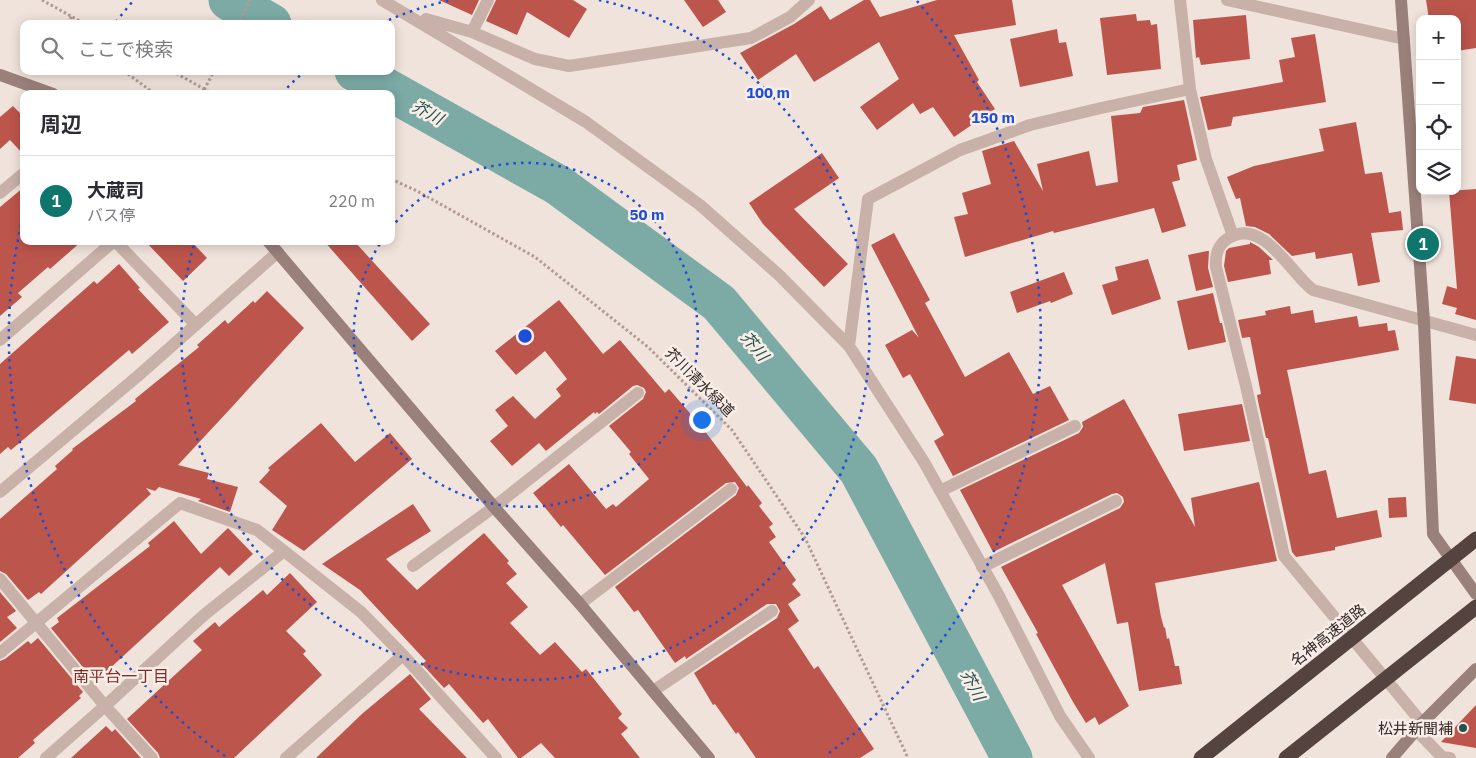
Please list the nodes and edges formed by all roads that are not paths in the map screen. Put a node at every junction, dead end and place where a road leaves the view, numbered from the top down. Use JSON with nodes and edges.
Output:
{"nodes":[{"id":1,"x":382,"y":0,"type":"edge"},
{"id":2,"x":488,"y":0,"type":"edge"},
{"id":3,"x":809,"y":0,"type":"edge"},
{"id":4,"x":1180,"y":0,"type":"edge"},
{"id":5,"x":1227,"y":0,"type":"edge"},
{"id":6,"x":1401,"y":0,"type":"edge"},
{"id":7,"x":409,"y":14,"type":"junction"},
{"id":8,"x":472,"y":32,"type":"junction"},
{"id":9,"x":1404,"y":38,"type":"junction"},
{"id":10,"x":0,"y":76,"type":"edge"},
{"id":11,"x":1190,"y":89,"type":"junction"},
{"id":12,"x":42,"y":90,"type":"edge"},
{"id":13,"x":20,"y":176,"type":"edge"},
{"id":14,"x":0,"y":193,"type":"edge"},
{"id":15,"x":1232,"y":236,"type":"junction"},
{"id":16,"x":109,"y":245,"type":"edge"},
{"id":17,"x":118,"y":245,"type":"edge"},
{"id":18,"x":272,"y":245,"type":"edge"},
{"id":19,"x":278,"y":252,"type":"junction"},
{"id":20,"x":1424,"y":322,"type":"junction"},
{"id":21,"x":196,"y":325,"type":"junction"},
{"id":22,"x":1476,"y":335,"type":"edge"},
{"id":23,"x":0,"y":340,"type":"edge"},
{"id":24,"x":849,"y":346,"type":"junction"},
{"id":25,"x":638,"y":393,"type":"dead end"},
{"id":26,"x":1074,"y":426,"type":"dead end"},
{"id":27,"x":731,"y":489,"type":"dead end"},
{"id":28,"x":940,"y":491,"type":"junction"},
{"id":29,"x":0,"y":492,"type":"edge"},
{"id":30,"x":1116,"y":501,"type":"dead end"},
{"id":31,"x":494,"y":507,"type":"junction"},
{"id":32,"x":1476,"y":539,"type":"edge"},
{"id":33,"x":284,"y":551,"type":"junction"},
{"id":34,"x":413,"y":566,"type":"dead end"},
{"id":35,"x":982,"y":567,"type":"junction"},
{"id":36,"x":0,"y":579,"type":"edge"},
{"id":37,"x":1476,"y":594,"type":"edge"},
{"id":38,"x":580,"y":604,"type":"junction"},
{"id":39,"x":1476,"y":607,"type":"edge"},
{"id":40,"x":772,"y":611,"type":"dead end"},
{"id":41,"x":36,"y":623,"type":"junction"},
{"id":42,"x":0,"y":653,"type":"edge"},
{"id":43,"x":403,"y":654,"type":"junction"},
{"id":44,"x":1476,"y":670,"type":"edge"},
{"id":45,"x":653,"y":691,"type":"junction"},
{"id":46,"x":105,"y":706,"type":"junction"},
{"id":47,"x":1419,"y":726,"type":"junction"},
{"id":48,"x":46,"y":758,"type":"edge"},
{"id":49,"x":152,"y":758,"type":"edge"},
{"id":50,"x":286,"y":758,"type":"edge"},
{"id":51,"x":496,"y":758,"type":"edge"},
{"id":52,"x":709,"y":758,"type":"edge"},
{"id":53,"x":1089,"y":758,"type":"edge"},
{"id":54,"x":1201,"y":758,"type":"edge"},
{"id":55,"x":1286,"y":758,"type":"edge"},
{"id":56,"x":1392,"y":758,"type":"edge"},
{"id":57,"x":1450,"y":758,"type":"edge"}],
"edges":[{"from":1,"to":7,"type":"street"},
{"from":2,"to":8,"type":"street"},
{"from":3,"to":8,"type":"street"},
{"from":4,"to":11,"type":"street"},
{"from":5,"to":9,"type":"street"},
{"from":6,"to":9,"type":"street"},
{"from":7,"to":8,"type":"street"},
{"from":7,"to":24,"type":"street"},
{"from":9,"to":20,"type":"street"},
{"from":10,"to":12,"type":"street"},
{"from":11,"to":15,"type":"street"},
{"from":11,"to":24,"type":"street"},
{"from":13,"to":14,"type":"street"},
{"from":15,"to":20,"type":"street"},
{"from":15,"to":47,"type":"street"},
{"from":16,"to":23,"type":"street"},
{"from":17,"to":21,"type":"street"},
{"from":18,"to":19,"type":"street"},
{"from":19,"to":21,"type":"street"},
{"from":19,"to":31,"type":"street"},
{"from":20,"to":22,"type":"street"},
{"from":20,"to":37,"type":"street"},
{"from":21,"to":29,"type":"street"},
{"from":24,"to":28,"type":"street"},
{"from":25,"to":31,"type":"street"},
{"from":26,"to":28,"type":"street"},
{"from":27,"to":38,"type":"street"},
{"from":28,"to":35,"type":"street"},
{"from":30,"to":35,"type":"street"},
{"from":31,"to":34,"type":"street"},
{"from":31,"to":38,"type":"street"},
{"from":32,"to":54,"type":"highway","name":"名神高速道路"},
{"from":33,"to":41,"type":"street"},
{"from":33,"to":43,"type":"street"},
{"from":33,"to":46,"type":"street"},
{"from":35,"to":53,"type":"street"},
{"from":36,"to":41,"type":"street"},
{"from":38,"to":45,"type":"street"},
{"from":39,"to":55,"type":"highway"},
{"from":40,"to":45,"type":"street"},
{"from":41,"to":42,"type":"street"},
{"from":41,"to":46,"type":"street"},
{"from":43,"to":50,"type":"street"},
{"from":43,"to":51,"type":"street"},
{"from":44,"to":47,"type":"street"},
{"from":45,"to":52,"type":"street"},
{"from":46,"to":48,"type":"street"},
{"from":46,"to":49,"type":"street"},
{"from":47,"to":56,"type":"street"},
{"from":47,"to":57,"type":"street"}]}
